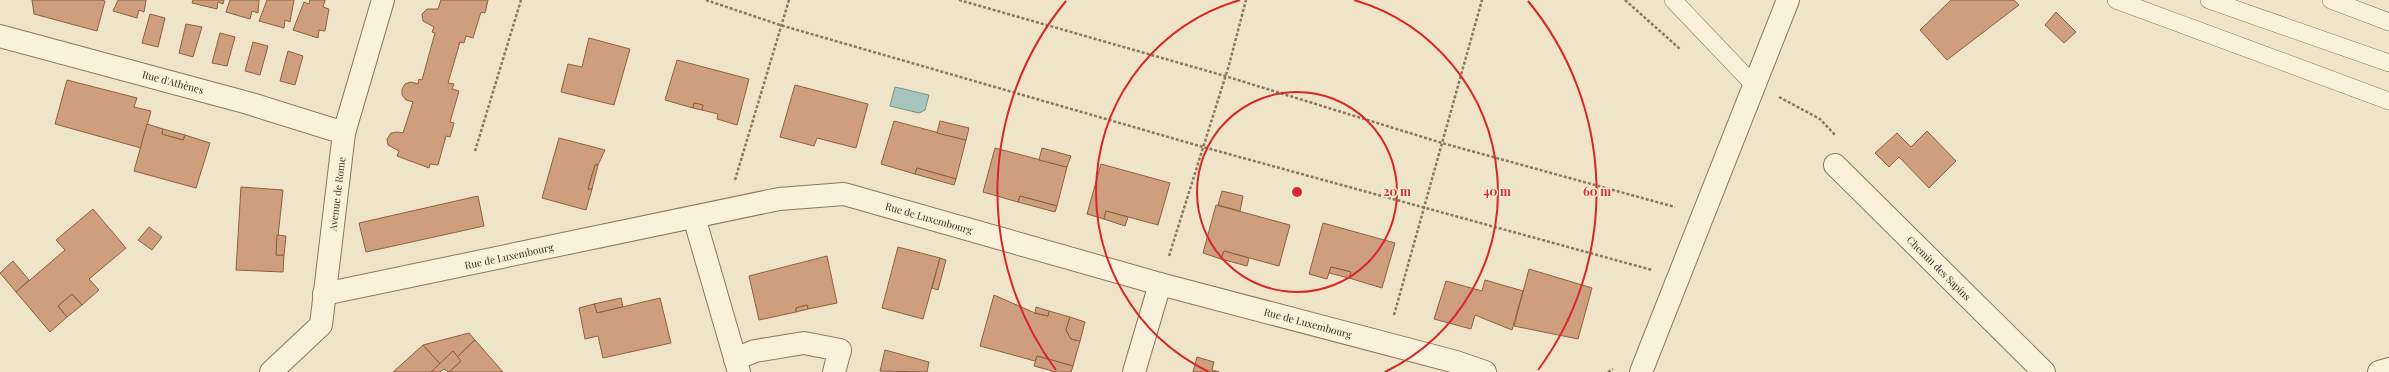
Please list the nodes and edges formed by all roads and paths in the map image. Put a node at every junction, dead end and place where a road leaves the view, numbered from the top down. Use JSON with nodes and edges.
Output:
{"nodes":[{"id":1,"x":383,"y":0,"type":"edge"},
{"id":2,"x":521,"y":0,"type":"edge"},
{"id":3,"x":706,"y":0,"type":"edge"},
{"id":4,"x":789,"y":0,"type":"edge"},
{"id":5,"x":959,"y":0,"type":"edge"},
{"id":6,"x":1246,"y":0,"type":"edge"},
{"id":7,"x":1482,"y":0,"type":"edge"},
{"id":8,"x":1625,"y":0,"type":"edge"},
{"id":9,"x":1673,"y":0,"type":"edge"},
{"id":10,"x":1788,"y":0,"type":"edge"},
{"id":11,"x":2116,"y":0,"type":"edge"},
{"id":12,"x":2209,"y":0,"type":"edge"},
{"id":13,"x":2331,"y":0,"type":"edge"},
{"id":14,"x":2389,"y":22,"type":"edge"},
{"id":15,"x":780,"y":25,"type":"junction"},
{"id":16,"x":0,"y":36,"type":"edge"},
{"id":17,"x":1685,"y":53,"type":"dead end"},
{"id":18,"x":2389,"y":63,"type":"edge"},
{"id":19,"x":1225,"y":76,"type":"junction"},
{"id":20,"x":1755,"y":86,"type":"junction"},
{"id":21,"x":2389,"y":101,"type":"edge"},
{"id":22,"x":344,"y":133,"type":"junction"},
{"id":23,"x":1442,"y":143,"type":"junction"},
{"id":24,"x":1203,"y":148,"type":"junction"},
{"id":25,"x":475,"y":151,"type":"dead end"},
{"id":26,"x":1834,"y":165,"type":"joint"},
{"id":27,"x":1425,"y":206,"type":"junction"},
{"id":28,"x":1678,"y":208,"type":"dead end"},
{"id":29,"x":726,"y":210,"type":"junction"},
{"id":30,"x":694,"y":217,"type":"junction"},
{"id":31,"x":1657,"y":271,"type":"dead end"},
{"id":32,"x":1160,"y":284,"type":"junction"},
{"id":33,"x":324,"y":294,"type":"junction"},
{"id":34,"x":1386,"y":343,"type":"junction"},
{"id":35,"x":737,"y":366,"type":"edge"},
{"id":36,"x":1454,"y":367,"type":"edge"},
{"id":37,"x":1614,"y":368,"type":"dead end"},
{"id":38,"x":2389,"y":369,"type":"edge"},
{"id":39,"x":271,"y":372,"type":"edge"},
{"id":40,"x":834,"y":372,"type":"edge"},
{"id":41,"x":1134,"y":372,"type":"edge"},
{"id":42,"x":1485,"y":372,"type":"edge"},
{"id":43,"x":1608,"y":372,"type":"edge"},
{"id":44,"x":1641,"y":372,"type":"edge"},
{"id":45,"x":2044,"y":372,"type":"edge"},
{"id":46,"x":2379,"y":372,"type":"edge"}],
"edges":[{"from":1,"to":22,"type":"street","name":"Avenue de Rome"},
{"from":2,"to":25,"type":"path"},
{"from":3,"to":15,"type":"path"},
{"from":4,"to":15,"type":"path"},
{"from":5,"to":19,"type":"path"},
{"from":6,"to":19,"type":"path"},
{"from":7,"to":23,"type":"path"},
{"from":8,"to":17,"type":"path"},
{"from":9,"to":20,"type":"lane"},
{"from":10,"to":20,"type":"street"},
{"from":11,"to":21,"type":"lane"},
{"from":12,"to":18,"type":"lane"},
{"from":13,"to":14,"type":"lane"},
{"from":15,"to":24,"type":"path"},
{"from":15,"to":29,"type":"path"},
{"from":16,"to":22,"type":"street","name":"Rue d'Athènes"},
{"from":19,"to":23,"type":"path"},
{"from":19,"to":24,"type":"path"},
{"from":20,"to":26,"type":"path"},
{"from":20,"to":44,"type":"street"},
{"from":22,"to":33,"type":"street","name":"Avenue de Rome"},
{"from":23,"to":27,"type":"path"},
{"from":23,"to":28,"type":"path"},
{"from":24,"to":27,"type":"path"},
{"from":24,"to":32,"type":"path"},
{"from":26,"to":45,"type":"street","name":"Chemin des Sapins"},
{"from":27,"to":31,"type":"path"},
{"from":27,"to":34,"type":"path"},
{"from":29,"to":30,"type":"street","name":"Rue de Luxembourg"},
{"from":29,"to":32,"type":"street","name":"Rue de Luxembourg"},
{"from":30,"to":33,"type":"street","name":"Rue de Luxembourg"},
{"from":30,"to":35,"type":"street"},
{"from":32,"to":34,"type":"street","name":"Rue de Luxembourg"},
{"from":32,"to":41,"type":"street"},
{"from":33,"to":39,"type":"street","name":"Avenue de Rome"},
{"from":34,"to":36,"type":"street","name":"Rue de Luxembourg"},
{"from":35,"to":40,"type":"street"},
{"from":36,"to":42,"type":"street","name":"Rue de Luxembourg"},
{"from":37,"to":43,"type":"path"},
{"from":38,"to":46,"type":"street"}]}
